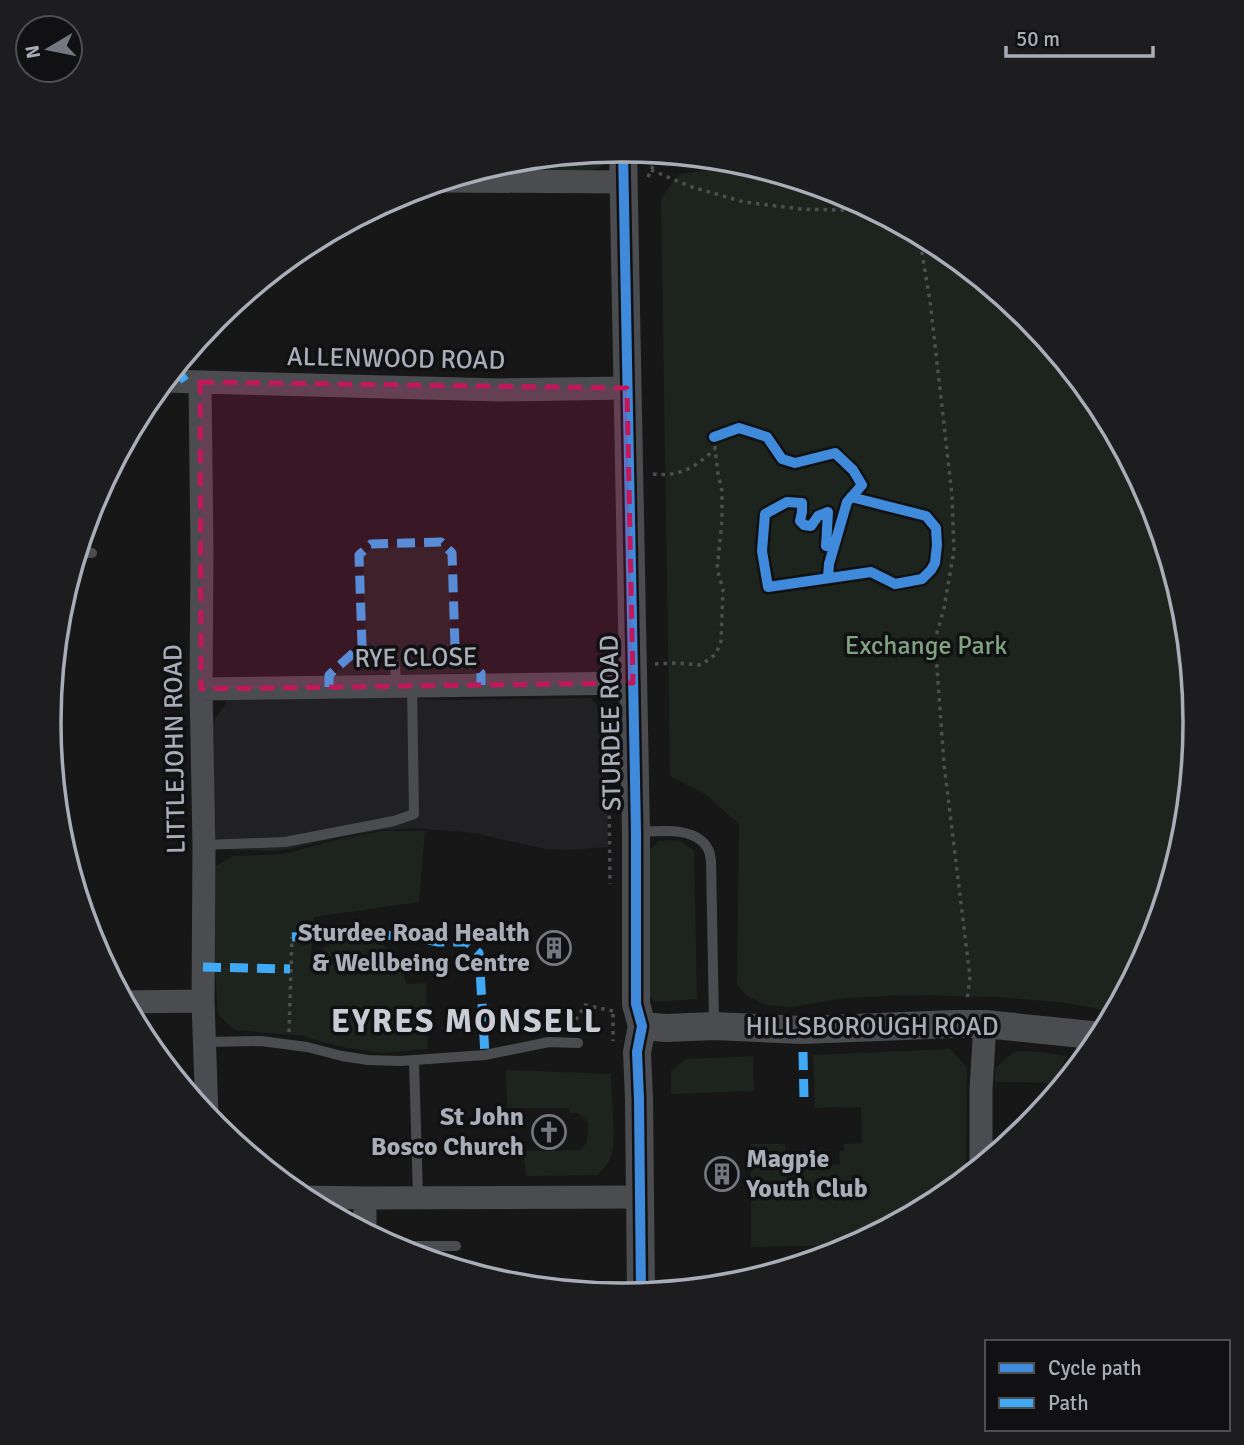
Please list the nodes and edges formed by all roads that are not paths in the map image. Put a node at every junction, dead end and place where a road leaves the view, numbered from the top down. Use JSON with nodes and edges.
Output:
{"nodes":[{"id":1,"x":623,"y":162,"type":"edge"},
{"id":2,"x":476,"y":181,"type":"edge"},
{"id":3,"x":624,"y":182,"type":"junction"},
{"id":4,"x":177,"y":381,"type":"edge"},
{"id":5,"x":200,"y":382,"type":"junction"},
{"id":6,"x":627,"y":388,"type":"junction"},
{"id":7,"x":88,"y":553,"type":"edge"},
{"id":8,"x":92,"y":553,"type":"dead end"},
{"id":9,"x":401,"y":679,"type":"junction"},
{"id":10,"x":632,"y":683,"type":"junction"},
{"id":11,"x":201,"y":689,"type":"junction"},
{"id":12,"x":636,"y":832,"type":"junction"},
{"id":13,"x":204,"y":845,"type":"junction"},
{"id":14,"x":203,"y":1001,"type":"junction"},
{"id":15,"x":135,"y":1002,"type":"edge"},
{"id":16,"x":985,"y":1024,"type":"junction"},
{"id":17,"x":642,"y":1026,"type":"junction"},
{"id":18,"x":714,"y":1026,"type":"junction"},
{"id":19,"x":1088,"y":1035,"type":"edge"},
{"id":20,"x":205,"y":1042,"type":"junction"},
{"id":21,"x":579,"y":1042,"type":"road end"},
{"id":22,"x":414,"y":1061,"type":"junction"},
{"id":23,"x":207,"y":1099,"type":"edge"},
{"id":24,"x":981,"y":1153,"type":"edge"},
{"id":25,"x":324,"y":1197,"type":"edge"},
{"id":26,"x":418,"y":1197,"type":"junction"},
{"id":27,"x":640,"y":1197,"type":"junction"},
{"id":28,"x":365,"y":1198,"type":"junction"},
{"id":29,"x":365,"y":1220,"type":"edge"},
{"id":30,"x":422,"y":1246,"type":"edge"},
{"id":31,"x":456,"y":1246,"type":"dead end"},
{"id":32,"x":640,"y":1283,"type":"edge"}],
"edges":[{"from":1,"to":3,"type":"street","name":"STURDEE ROAD"},
{"from":2,"to":3,"type":"street"},
{"from":3,"to":6,"type":"street","name":"STURDEE ROAD"},
{"from":4,"to":5,"type":"street","name":"ALLENWOOD ROAD"},
{"from":5,"to":6,"type":"street","name":"ALLENWOOD ROAD"},
{"from":5,"to":11,"type":"street","name":"LITTLEJOHN ROAD"},
{"from":6,"to":10,"type":"street","name":"STURDEE ROAD"},
{"from":7,"to":8,"type":"lane"},
{"from":9,"to":10,"type":"street","name":"RYE CLOSE"},
{"from":9,"to":11,"type":"street","name":"RYE CLOSE"},
{"from":9,"to":13,"type":"lane"},
{"from":10,"to":12,"type":"street","name":"STURDEE ROAD"},
{"from":11,"to":13,"type":"street","name":"LITTLEJOHN ROAD"},
{"from":12,"to":17,"type":"street","name":"STURDEE ROAD"},
{"from":12,"to":18,"type":"lane"},
{"from":13,"to":14,"type":"street","name":"LITTLEJOHN ROAD"},
{"from":14,"to":15,"type":"street"},
{"from":14,"to":20,"type":"street","name":"LITTLEJOHN ROAD"},
{"from":16,"to":18,"type":"street","name":"HILLSBOROUGH ROAD"},
{"from":16,"to":19,"type":"street","name":"HILLSBOROUGH ROAD"},
{"from":16,"to":24,"type":"street"},
{"from":17,"to":18,"type":"street","name":"HILLSBOROUGH ROAD"},
{"from":17,"to":27,"type":"street","name":"STURDEE ROAD"},
{"from":20,"to":22,"type":"lane"},
{"from":20,"to":23,"type":"street","name":"LITTLEJOHN ROAD"},
{"from":21,"to":22,"type":"lane"},
{"from":22,"to":26,"type":"lane"},
{"from":25,"to":28,"type":"street"},
{"from":26,"to":27,"type":"street"},
{"from":26,"to":28,"type":"street"},
{"from":27,"to":32,"type":"street","name":"STURDEE ROAD"},
{"from":28,"to":29,"type":"street"},
{"from":30,"to":31,"type":"lane"}]}
